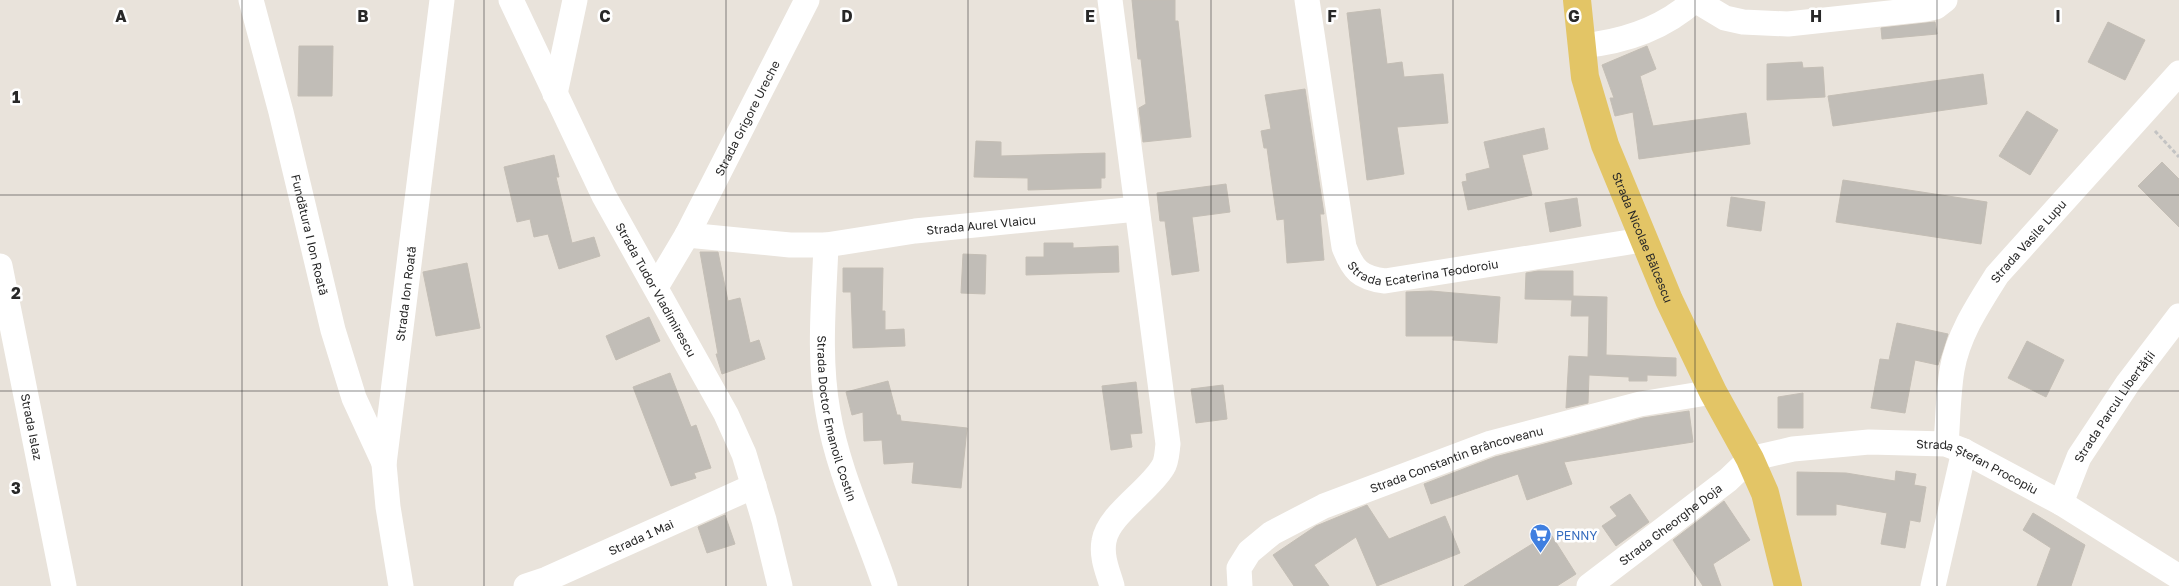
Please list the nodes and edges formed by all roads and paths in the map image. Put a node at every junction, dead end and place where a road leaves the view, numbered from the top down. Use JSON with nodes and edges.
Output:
{"nodes":[{"id":1,"x":251,"y":0,"type":"edge"},
{"id":2,"x":442,"y":0,"type":"edge"},
{"id":3,"x":511,"y":0,"type":"edge"},
{"id":4,"x":575,"y":0,"type":"edge"},
{"id":5,"x":807,"y":0,"type":"edge"},
{"id":6,"x":1110,"y":0,"type":"edge"},
{"id":7,"x":1307,"y":0,"type":"edge"},
{"id":8,"x":1577,"y":0,"type":"edge"},
{"id":9,"x":1695,"y":0,"type":"edge"},
{"id":10,"x":1945,"y":0,"type":"edge"},
{"id":11,"x":1581,"y":46,"type":"junction"},
{"id":12,"x":2179,"y":73,"type":"edge"},
{"id":13,"x":556,"y":94,"type":"junction"},
{"id":14,"x":2143,"y":115,"type":"junction"},
{"id":15,"x":2179,"y":157,"type":"edge"},
{"id":16,"x":1137,"y":208,"type":"junction"},
{"id":17,"x":687,"y":235,"type":"junction"},
{"id":18,"x":1642,"y":240,"type":"junction"},
{"id":19,"x":826,"y":244,"type":"junction"},
{"id":20,"x":1,"y":278,"type":"edge"},
{"id":21,"x":656,"y":287,"type":"junction"},
{"id":22,"x":2179,"y":316,"type":"edge"},
{"id":23,"x":1713,"y":392,"type":"junction"},
{"id":24,"x":1955,"y":447,"type":"junction"},
{"id":25,"x":1750,"y":459,"type":"junction"},
{"id":26,"x":384,"y":464,"type":"junction"},
{"id":27,"x":754,"y":486,"type":"junction"},
{"id":28,"x":2061,"y":503,"type":"junction"},
{"id":29,"x":2179,"y":576,"type":"edge"},
{"id":30,"x":1595,"y":584,"type":"edge"},
{"id":31,"x":64,"y":586,"type":"edge"},
{"id":32,"x":401,"y":586,"type":"edge"},
{"id":33,"x":526,"y":586,"type":"edge"},
{"id":34,"x":780,"y":586,"type":"edge"},
{"id":35,"x":885,"y":586,"type":"edge"},
{"id":36,"x":1112,"y":586,"type":"edge"},
{"id":37,"x":1240,"y":586,"type":"edge"},
{"id":38,"x":1788,"y":586,"type":"edge"},
{"id":39,"x":1933,"y":586,"type":"edge"}],
"edges":[{"from":1,"to":26,"type":"street","name":"Fundătura I Ion Roată"},
{"from":2,"to":26,"type":"street","name":"Strada Ion Roată"},
{"from":3,"to":13,"type":"street","name":"Strada Tudor Vladimirescu"},
{"from":4,"to":13,"type":"street"},
{"from":5,"to":17,"type":"street","name":"Strada Grigore Ureche"},
{"from":6,"to":16,"type":"street"},
{"from":7,"to":18,"type":"street","name":"Strada Ecaterina Teodoroiu"},
{"from":8,"to":11,"type":"main road","name":"Strada Nicolae Bălcescu"},
{"from":9,"to":10,"type":"street"},
{"from":9,"to":11,"type":"street"},
{"from":11,"to":18,"type":"main road","name":"Strada Nicolae Bălcescu"},
{"from":12,"to":14,"type":"street","name":"Strada Vasile Lupu"},
{"from":13,"to":21,"type":"street","name":"Strada Tudor Vladimirescu"},
{"from":14,"to":15,"type":"path"},
{"from":14,"to":24,"type":"street","name":"Strada Vasile Lupu"},
{"from":16,"to":19,"type":"street","name":"Strada Aurel Vlaicu"},
{"from":16,"to":36,"type":"street"},
{"from":17,"to":19,"type":"street"},
{"from":17,"to":21,"type":"street","name":"Strada Grigore Ureche"},
{"from":18,"to":23,"type":"main road","name":"Strada Nicolae Bălcescu"},
{"from":19,"to":35,"type":"street","name":"Strada Doctor Emanoil Costin"},
{"from":20,"to":31,"type":"street","name":"Strada Islaz"},
{"from":21,"to":27,"type":"street","name":"Strada Tudor Vladimirescu"},
{"from":22,"to":28,"type":"street","name":"Strada Parcul Libertății"},
{"from":23,"to":25,"type":"main road","name":"Strada Nicolae Bălcescu"},
{"from":23,"to":37,"type":"street","name":"Strada Constantin Brâncoveanu"},
{"from":24,"to":25,"type":"street","name":"Strada Ștefan Procopiu"},
{"from":24,"to":28,"type":"street","name":"Strada Ștefan Procopiu"},
{"from":24,"to":39,"type":"street","name":"Strada Vasile Lupu"},
{"from":25,"to":30,"type":"street","name":"Strada Gheorghe Doja"},
{"from":25,"to":38,"type":"main road","name":"Strada Nicolae Bălcescu"},
{"from":26,"to":32,"type":"street","name":"Strada Ion Roată"},
{"from":27,"to":33,"type":"street","name":"Strada 1 Mai"},
{"from":27,"to":34,"type":"street","name":"Strada Tudor Vladimirescu"},
{"from":28,"to":29,"type":"street","name":"Strada Ștefan Procopiu"}]}
